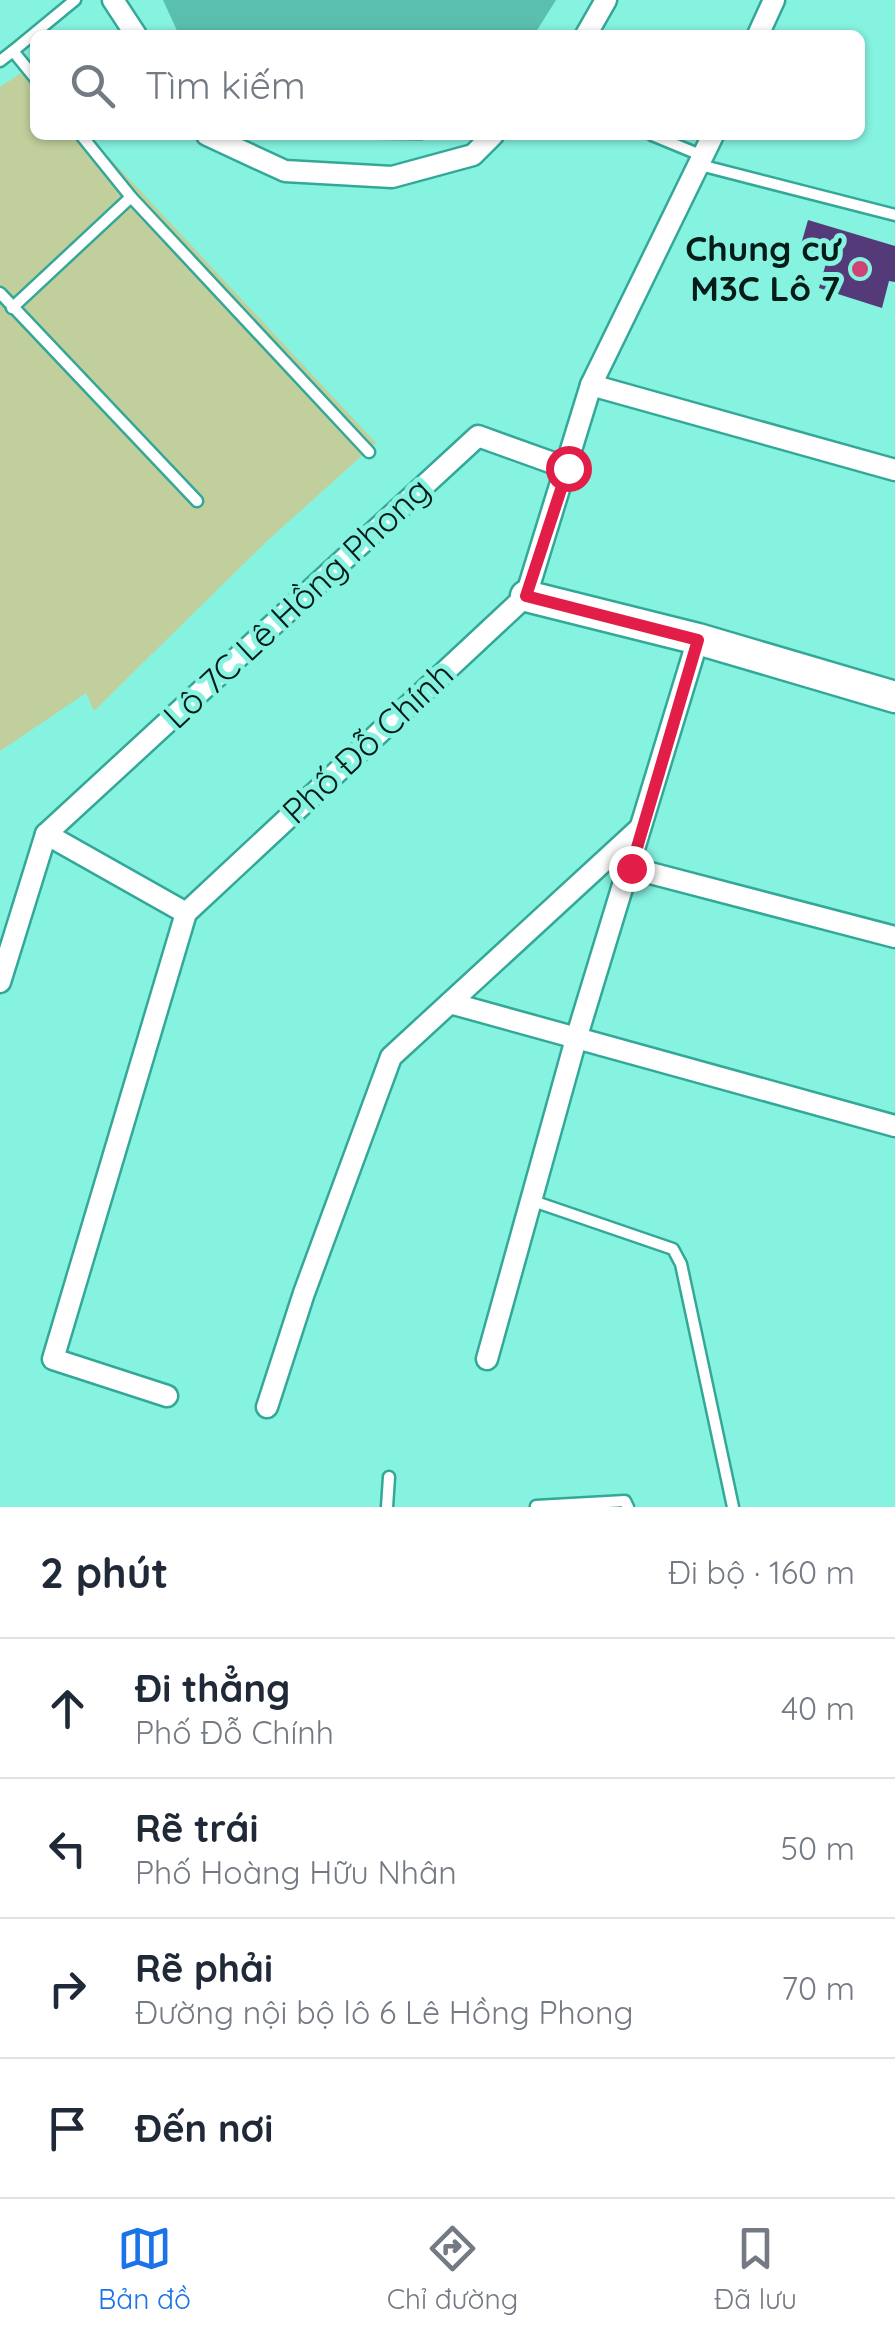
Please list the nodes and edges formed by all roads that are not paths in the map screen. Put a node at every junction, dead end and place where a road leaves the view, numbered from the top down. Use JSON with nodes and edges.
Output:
{"nodes":[{"id":1,"x":74,"y":0,"type":"edge"},
{"id":2,"x":113,"y":0,"type":"edge"},
{"id":3,"x":606,"y":0,"type":"edge"},
{"id":4,"x":774,"y":0,"type":"edge"},
{"id":5,"x":37,"y":30,"type":"edge"},
{"id":6,"x":133,"y":30,"type":"edge"},
{"id":7,"x":589,"y":30,"type":"edge"},
{"id":8,"x":760,"y":30,"type":"edge"},
{"id":9,"x":30,"y":36,"type":"edge"},
{"id":10,"x":13,"y":50,"type":"junction"},
{"id":11,"x":0,"y":61,"type":"edge"},
{"id":12,"x":30,"y":72,"type":"edge"},
{"id":13,"x":85,"y":140,"type":"edge"},
{"id":14,"x":218,"y":140,"type":"edge"},
{"id":15,"x":488,"y":140,"type":"edge"},
{"id":16,"x":677,"y":140,"type":"edge"},
{"id":17,"x":708,"y":146,"type":"edge"},
{"id":18,"x":130,"y":197,"type":"junction"},
{"id":19,"x":895,"y":215,"type":"edge"},
{"id":20,"x":0,"y":293,"type":"edge"},
{"id":21,"x":12,"y":308,"type":"junction"},
{"id":22,"x":592,"y":385,"type":"junction"},
{"id":23,"x":369,"y":452,"type":"dead end"},
{"id":24,"x":568,"y":468,"type":"junction"},
{"id":25,"x":895,"y":470,"type":"edge"},
{"id":26,"x":197,"y":501,"type":"dead end"},
{"id":27,"x":526,"y":596,"type":"junction"},
{"id":28,"x":698,"y":640,"type":"junction"},
{"id":29,"x":895,"y":697,"type":"edge"},
{"id":30,"x":641,"y":827,"type":"junction"},
{"id":31,"x":46,"y":834,"type":"junction"},
{"id":32,"x":631,"y":868,"type":"junction"},
{"id":33,"x":186,"y":913,"type":"junction"},
{"id":34,"x":895,"y":937,"type":"edge"},
{"id":35,"x":0,"y":982,"type":"edge"},
{"id":36,"x":450,"y":1003,"type":"junction"},
{"id":37,"x":576,"y":1039,"type":"junction"},
{"id":38,"x":895,"y":1126,"type":"edge"},
{"id":39,"x":533,"y":1202,"type":"junction"},
{"id":40,"x":487,"y":1359,"type":"dead end"},
{"id":41,"x":167,"y":1396,"type":"dead end"},
{"id":42,"x":266,"y":1407,"type":"dead end"},
{"id":43,"x":389,"y":1477,"type":"dead end"},
{"id":44,"x":536,"y":1506,"type":"edge"},
{"id":45,"x":386,"y":1507,"type":"edge"},
{"id":46,"x":628,"y":1507,"type":"edge"},
{"id":47,"x":733,"y":1507,"type":"edge"}],
"edges":[{"from":1,"to":5,"type":"lane"},
{"from":2,"to":6,"type":"street"},
{"from":3,"to":7,"type":"street"},
{"from":4,"to":8,"type":"street"},
{"from":9,"to":10,"type":"lane"},
{"from":10,"to":11,"type":"lane"},
{"from":10,"to":12,"type":"lane"},
{"from":13,"to":18,"type":"lane"},
{"from":14,"to":15,"type":"street"},
{"from":16,"to":17,"type":"lane"},
{"from":17,"to":19,"type":"lane"},
{"from":17,"to":22,"type":"street","name":"Phố Đỗ Chính"},
{"from":18,"to":21,"type":"lane"},
{"from":18,"to":23,"type":"lane"},
{"from":20,"to":21,"type":"lane"},
{"from":21,"to":26,"type":"lane"},
{"from":22,"to":24,"type":"street","name":"Phố Đỗ Chính"},
{"from":22,"to":25,"type":"street"},
{"from":24,"to":27,"type":"street","name":"Phố Đỗ Chính"},
{"from":24,"to":31,"type":"street","name":"Lô 7C Lê Hồng Phong"},
{"from":27,"to":28,"type":"street"},
{"from":27,"to":33,"type":"street","name":"Phố Đỗ Chính"},
{"from":28,"to":29,"type":"street"},
{"from":28,"to":30,"type":"street"},
{"from":30,"to":32,"type":"street"},
{"from":30,"to":36,"type":"street"},
{"from":31,"to":33,"type":"street"},
{"from":31,"to":35,"type":"street"},
{"from":32,"to":34,"type":"street"},
{"from":32,"to":37,"type":"street"},
{"from":33,"to":41,"type":"street"},
{"from":36,"to":37,"type":"street"},
{"from":36,"to":42,"type":"street"},
{"from":37,"to":38,"type":"street"},
{"from":37,"to":39,"type":"street"},
{"from":39,"to":40,"type":"street"},
{"from":39,"to":47,"type":"lane"},
{"from":43,"to":45,"type":"lane"},
{"from":44,"to":46,"type":"lane"}]}
